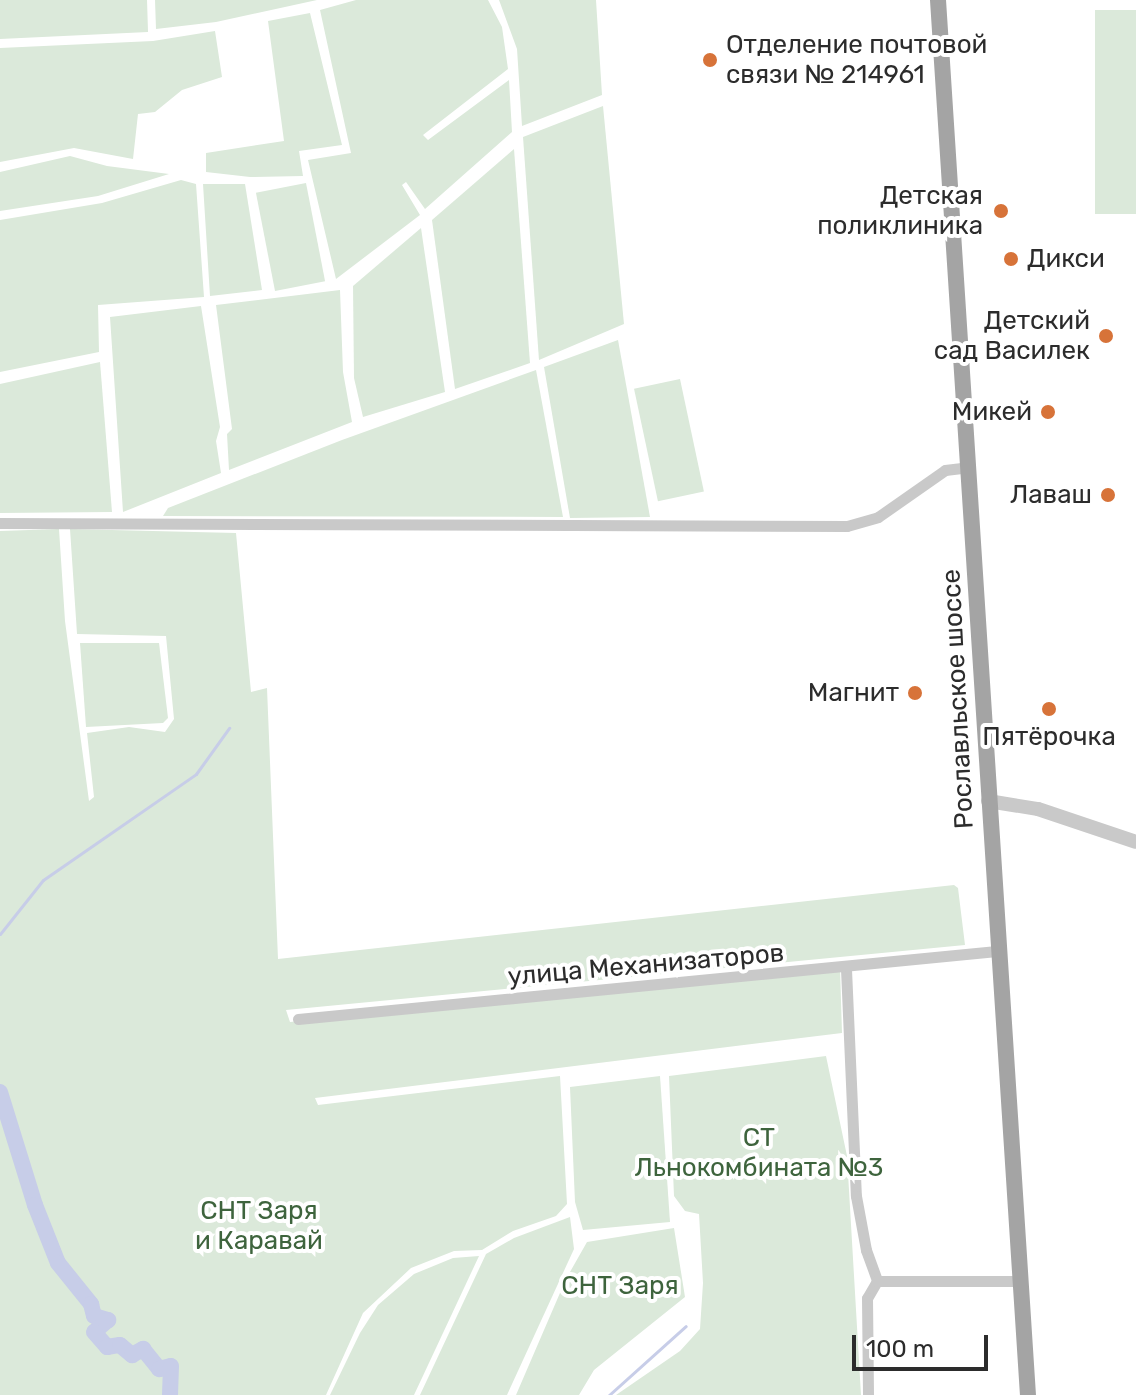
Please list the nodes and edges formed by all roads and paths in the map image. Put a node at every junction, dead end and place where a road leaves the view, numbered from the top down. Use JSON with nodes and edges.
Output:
{"nodes":[{"id":1,"x":938,"y":0,"type":"edge"},
{"id":2,"x":968,"y":467,"type":"junction"},
{"id":3,"x":0,"y":523,"type":"edge"},
{"id":4,"x":988,"y":801,"type":"junction"},
{"id":5,"x":1136,"y":842,"type":"edge"},
{"id":6,"x":997,"y":951,"type":"junction"},
{"id":7,"x":846,"y":969,"type":"junction"},
{"id":8,"x":298,"y":1019,"type":"dead end"},
{"id":9,"x":877,"y":1281,"type":"junction"},
{"id":10,"x":1019,"y":1281,"type":"junction"},
{"id":11,"x":868,"y":1395,"type":"edge"},
{"id":12,"x":1028,"y":1395,"type":"edge"}],
"edges":[{"from":1,"to":2,"type":"main road","name":"Рославльское шоссе"},
{"from":2,"to":3,"type":"street"},
{"from":2,"to":4,"type":"main road","name":"Рославльское шоссе"},
{"from":4,"to":5,"type":"street"},
{"from":4,"to":6,"type":"main road","name":"Рославльское шоссе"},
{"from":6,"to":7,"type":"street","name":"улица Механизаторов"},
{"from":6,"to":10,"type":"main road","name":"Рославльское шоссе"},
{"from":7,"to":8,"type":"street","name":"улица Механизаторов"},
{"from":7,"to":9,"type":"street"},
{"from":9,"to":10,"type":"street"},
{"from":9,"to":11,"type":"street"},
{"from":10,"to":12,"type":"main road","name":"Рославльское шоссе"}]}
